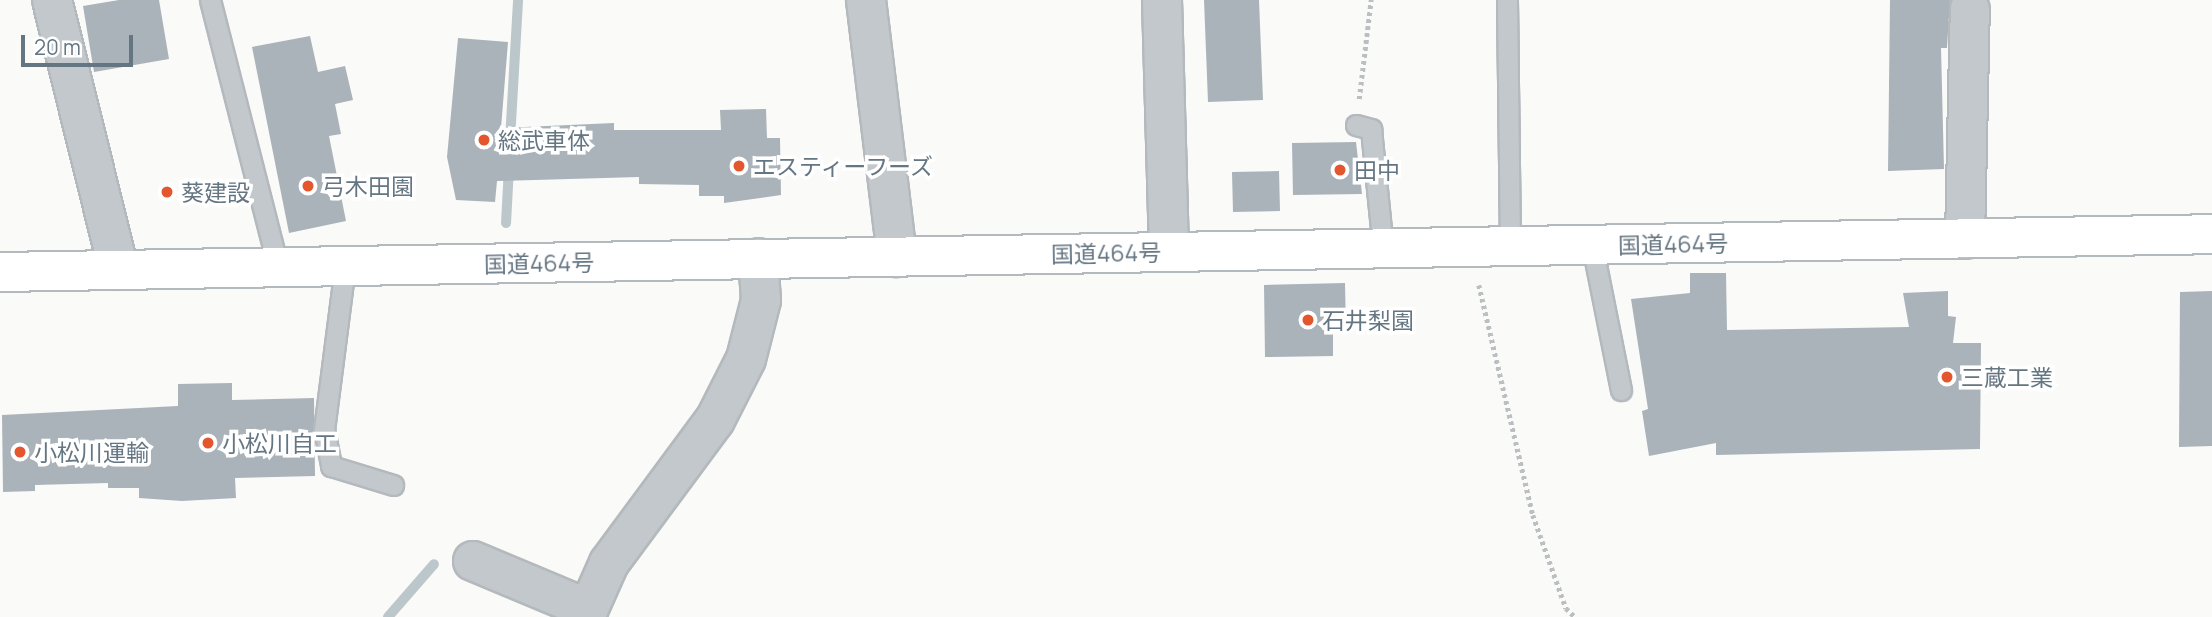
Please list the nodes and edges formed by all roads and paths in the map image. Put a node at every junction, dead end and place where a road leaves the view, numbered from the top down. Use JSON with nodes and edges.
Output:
{"nodes":[{"id":1,"x":52,"y":0,"type":"edge"},
{"id":2,"x":210,"y":0,"type":"edge"},
{"id":3,"x":866,"y":0,"type":"edge"},
{"id":4,"x":1162,"y":0,"type":"edge"},
{"id":5,"x":1371,"y":0,"type":"edge"},
{"id":6,"x":1507,"y":0,"type":"edge"},
{"id":7,"x":1970,"y":9,"type":"dead end"},
{"id":8,"x":1356,"y":125,"type":"joint"},
{"id":9,"x":2212,"y":234,"type":"edge"},
{"id":10,"x":1965,"y":239,"type":"junction"},
{"id":11,"x":1592,"y":245,"type":"junction"},
{"id":12,"x":1510,"y":246,"type":"junction"},
{"id":13,"x":1470,"y":247,"type":"junction"},
{"id":14,"x":1383,"y":248,"type":"junction"},
{"id":15,"x":1169,"y":252,"type":"junction"},
{"id":16,"x":897,"y":257,"type":"junction"},
{"id":17,"x":758,"y":258,"type":"junction"},
{"id":18,"x":345,"y":266,"type":"junction"},
{"id":19,"x":278,"y":267,"type":"junction"},
{"id":20,"x":119,"y":270,"type":"junction"},
{"id":21,"x":0,"y":272,"type":"edge"},
{"id":22,"x":1621,"y":390,"type":"dead end"},
{"id":23,"x":393,"y":485,"type":"dead end"},
{"id":24,"x":473,"y":561,"type":"dead end"},
{"id":25,"x":587,"y":613,"type":"edge"},
{"id":26,"x":1575,"y":617,"type":"edge"}],
"edges":[{"from":1,"to":20,"type":"street"},
{"from":2,"to":19,"type":"lane"},
{"from":3,"to":16,"type":"street"},
{"from":4,"to":15,"type":"street"},
{"from":5,"to":8,"type":"path"},
{"from":6,"to":12,"type":"lane"},
{"from":7,"to":10,"type":"street"},
{"from":8,"to":14,"type":"lane"},
{"from":9,"to":10,"type":"highway","name":"国道464号"},
{"from":10,"to":11,"type":"highway","name":"国道464号"},
{"from":11,"to":12,"type":"highway","name":"国道464号"},
{"from":11,"to":22,"type":"lane"},
{"from":12,"to":13,"type":"highway","name":"国道464号"},
{"from":13,"to":14,"type":"highway","name":"国道464号"},
{"from":13,"to":26,"type":"path"},
{"from":14,"to":15,"type":"highway","name":"国道464号"},
{"from":15,"to":16,"type":"highway","name":"国道464号"},
{"from":16,"to":17,"type":"highway","name":"国道464号"},
{"from":17,"to":18,"type":"highway","name":"国道464号"},
{"from":17,"to":25,"type":"street"},
{"from":18,"to":19,"type":"highway","name":"国道464号"},
{"from":18,"to":23,"type":"lane"},
{"from":19,"to":20,"type":"highway","name":"国道464号"},
{"from":20,"to":21,"type":"highway","name":"国道464号"},
{"from":24,"to":25,"type":"street"}]}
